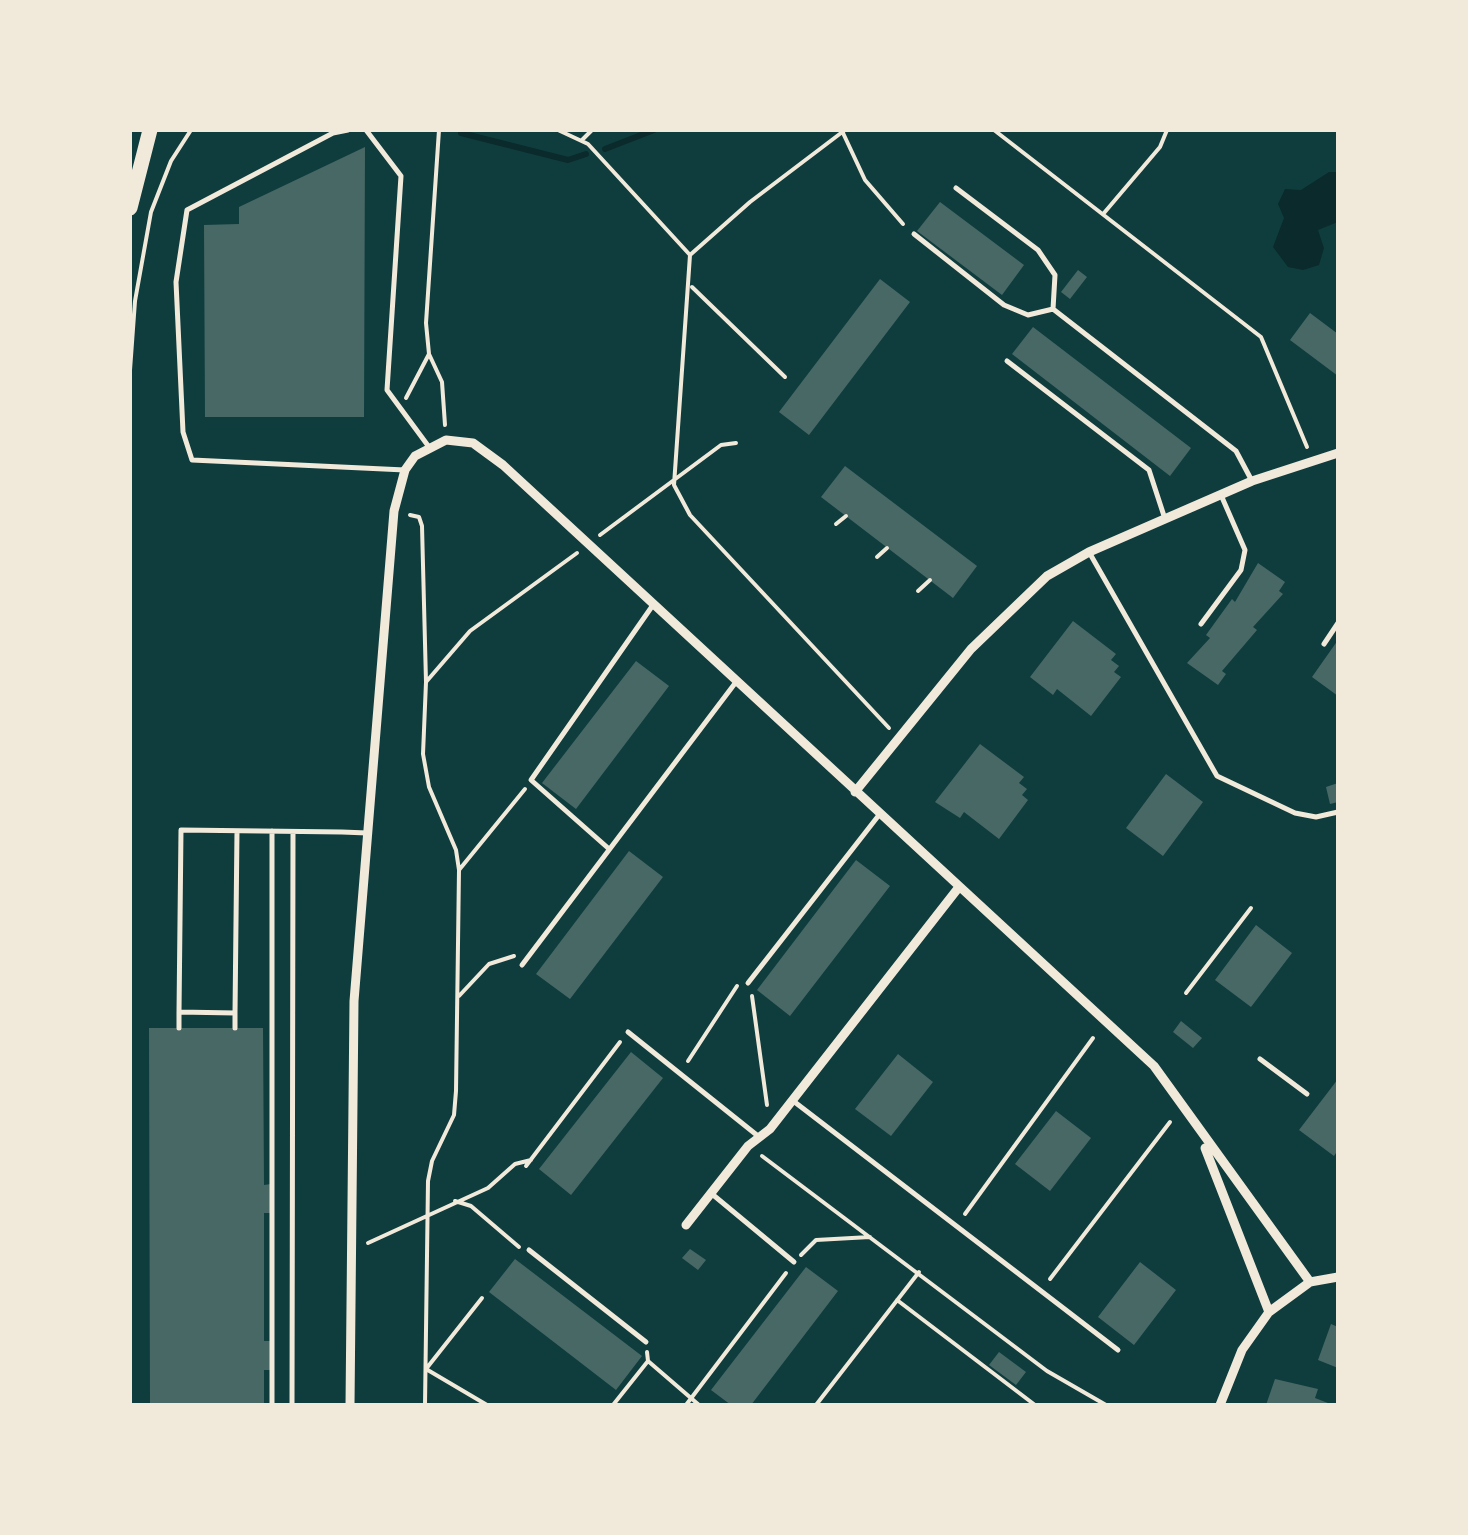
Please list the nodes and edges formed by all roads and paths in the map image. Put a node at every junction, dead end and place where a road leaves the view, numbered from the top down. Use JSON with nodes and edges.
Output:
{"nodes":[{"id":1,"x":150,"y":130,"type":"edge"},
{"id":2,"x":191,"y":130,"type":"edge"},
{"id":3,"x":348,"y":130,"type":"edge"},
{"id":4,"x":366,"y":130,"type":"edge"},
{"id":5,"x":439,"y":130,"type":"edge"},
{"id":6,"x":558,"y":130,"type":"edge"},
{"id":7,"x":592,"y":130,"type":"edge"},
{"id":8,"x":843,"y":130,"type":"edge"},
{"id":9,"x":994,"y":130,"type":"edge"},
{"id":10,"x":1168,"y":130,"type":"edge"},
{"id":11,"x":582,"y":140,"type":"junction"},
{"id":12,"x":956,"y":188,"type":"dead end"},
{"id":13,"x":130,"y":208,"type":"edge"},
{"id":14,"x":1104,"y":213,"type":"junction"},
{"id":15,"x":914,"y":234,"type":"joint"},
{"id":16,"x":690,"y":256,"type":"junction"},
{"id":17,"x":691,"y":286,"type":"junction"},
{"id":18,"x":1053,"y":309,"type":"junction"},
{"id":19,"x":430,"y":354,"type":"junction"},
{"id":20,"x":1007,"y":361,"type":"dead end"},
{"id":21,"x":130,"y":370,"type":"edge"},
{"id":22,"x":785,"y":378,"type":"dead end"},
{"id":23,"x":398,"y":410,"type":"junction"},
{"id":24,"x":446,"y":440,"type":"junction"},
{"id":25,"x":1304,"y":440,"type":"dead end"},
{"id":26,"x":736,"y":443,"type":"dead end"},
{"id":27,"x":430,"y":447,"type":"junction"},
{"id":28,"x":1338,"y":453,"type":"edge"},
{"id":29,"x":405,"y":470,"type":"junction"},
{"id":30,"x":1252,"y":481,"type":"junction"},
{"id":31,"x":674,"y":484,"type":"junction"},
{"id":32,"x":1221,"y":495,"type":"junction"},
{"id":33,"x":846,"y":516,"type":"dead end"},
{"id":34,"x":419,"y":518,"type":"dead end"},
{"id":35,"x":1165,"y":519,"type":"junction"},
{"id":36,"x":836,"y":524,"type":"dead end"},
{"id":37,"x":601,"y":535,"type":"dead end"},
{"id":38,"x":888,"y":548,"type":"dead end"},
{"id":39,"x":1089,"y":552,"type":"junction"},
{"id":40,"x":876,"y":557,"type":"dead end"},
{"id":41,"x":570,"y":558,"type":"dead end"},
{"id":42,"x":930,"y":580,"type":"dead end"},
{"id":43,"x":918,"y":590,"type":"dead end"},
{"id":44,"x":652,"y":605,"type":"junction"},
{"id":45,"x":1338,"y":623,"type":"edge"},
{"id":46,"x":1201,"y":624,"type":"dead end"},
{"id":47,"x":1324,"y":644,"type":"dead end"},
{"id":48,"x":426,"y":682,"type":"junction"},
{"id":49,"x":736,"y":682,"type":"junction"},
{"id":50,"x":900,"y":738,"type":"junction"},
{"id":51,"x":532,"y":782,"type":"junction"},
{"id":52,"x":855,"y":792,"type":"junction"},
{"id":53,"x":1338,"y":812,"type":"edge"},
{"id":54,"x":879,"y":815,"type":"junction"},
{"id":55,"x":238,"y":831,"type":"junction"},
{"id":56,"x":272,"y":832,"type":"junction"},
{"id":57,"x":293,"y":832,"type":"junction"},
{"id":58,"x":366,"y":832,"type":"junction"},
{"id":59,"x":609,"y":849,"type":"junction"},
{"id":60,"x":459,"y":870,"type":"junction"},
{"id":61,"x":959,"y":888,"type":"junction"},
{"id":62,"x":1252,"y":908,"type":"dead end"},
{"id":63,"x":528,"y":956,"type":"junction"},
{"id":64,"x":522,"y":964,"type":"dead end"},
{"id":65,"x":748,"y":983,"type":"junction"},
{"id":66,"x":1186,"y":993,"type":"dead end"},
{"id":67,"x":457,"y":998,"type":"junction"},
{"id":68,"x":179,"y":1012,"type":"junction"},
{"id":69,"x":236,"y":1013,"type":"junction"},
{"id":70,"x":179,"y":1028,"type":"dead end"},
{"id":71,"x":236,"y":1028,"type":"dead end"},
{"id":72,"x":628,"y":1032,"type":"joint"},
{"id":73,"x":1093,"y":1038,"type":"dead end"},
{"id":74,"x":1260,"y":1058,"type":"dead end"},
{"id":75,"x":679,"y":1073,"type":"junction"},
{"id":76,"x":1307,"y":1094,"type":"dead end"},
{"id":77,"x":792,"y":1100,"type":"junction"},
{"id":78,"x":1170,"y":1122,"type":"dead end"},
{"id":79,"x":770,"y":1129,"type":"junction"},
{"id":80,"x":758,"y":1136,"type":"junction"},
{"id":81,"x":1200,"y":1136,"type":"junction"},
{"id":82,"x":748,"y":1146,"type":"junction"},
{"id":83,"x":531,"y":1160,"type":"junction"},
{"id":84,"x":526,"y":1166,"type":"dead end"},
{"id":85,"x":711,"y":1193,"type":"junction"},
{"id":86,"x":455,"y":1201,"type":"junction"},
{"id":87,"x":427,"y":1218,"type":"junction"},
{"id":88,"x":686,"y":1226,"type":"dead end"},
{"id":89,"x":956,"y":1226,"type":"junction"},
{"id":90,"x":870,"y":1237,"type":"junction"},
{"id":91,"x":352,"y":1250,"type":"junction"},
{"id":92,"x":529,"y":1250,"type":"joint"},
{"id":93,"x":794,"y":1262,"type":"junction"},
{"id":94,"x":919,"y":1272,"type":"junction"},
{"id":95,"x":1338,"y":1277,"type":"edge"},
{"id":96,"x":1310,"y":1282,"type":"junction"},
{"id":97,"x":1041,"y":1291,"type":"junction"},
{"id":98,"x":482,"y":1298,"type":"dead end"},
{"id":99,"x":897,"y":1300,"type":"junction"},
{"id":100,"x":1268,"y":1312,"type":"junction"},
{"id":101,"x":646,"y":1342,"type":"joint"},
{"id":102,"x":1118,"y":1350,"type":"dead end"},
{"id":103,"x":648,"y":1361,"type":"junction"},
{"id":104,"x":426,"y":1369,"type":"junction"},
{"id":105,"x":693,"y":1396,"type":"junction"},
{"id":106,"x":272,"y":1405,"type":"edge"},
{"id":107,"x":292,"y":1405,"type":"edge"},
{"id":108,"x":350,"y":1405,"type":"edge"},
{"id":109,"x":425,"y":1405,"type":"edge"},
{"id":110,"x":487,"y":1405,"type":"edge"},
{"id":111,"x":613,"y":1405,"type":"edge"},
{"id":112,"x":686,"y":1405,"type":"edge"},
{"id":113,"x":699,"y":1405,"type":"edge"},
{"id":114,"x":816,"y":1405,"type":"edge"},
{"id":115,"x":1035,"y":1405,"type":"edge"},
{"id":116,"x":1106,"y":1405,"type":"edge"},
{"id":117,"x":1220,"y":1405,"type":"edge"}],
"edges":[{"from":1,"to":13,"type":"highway"},
{"from":2,"to":21,"type":"path"},
{"from":3,"to":29,"type":"lane"},
{"from":4,"to":23,"type":"lane"},
{"from":5,"to":19,"type":"path"},
{"from":6,"to":11,"type":"path"},
{"from":7,"to":11,"type":"path"},
{"from":8,"to":15,"type":"path"},
{"from":8,"to":16,"type":"path"},
{"from":9,"to":14,"type":"path"},
{"from":10,"to":14,"type":"path"},
{"from":11,"to":16,"type":"path"},
{"from":12,"to":18,"type":"lane"},
{"from":14,"to":25,"type":"path"},
{"from":15,"to":18,"type":"lane"},
{"from":16,"to":17,"type":"path"},
{"from":17,"to":22,"type":"path"},
{"from":17,"to":31,"type":"path"},
{"from":18,"to":30,"type":"lane"},
{"from":19,"to":23,"type":"path"},
{"from":19,"to":24,"type":"path"},
{"from":20,"to":35,"type":"lane"},
{"from":23,"to":27,"type":"lane"},
{"from":24,"to":27,"type":"street"},
{"from":24,"to":44,"type":"street"},
{"from":26,"to":31,"type":"path"},
{"from":27,"to":29,"type":"street"},
{"from":28,"to":30,"type":"street"},
{"from":29,"to":58,"type":"street"},
{"from":30,"to":32,"type":"street"},
{"from":31,"to":37,"type":"path"},
{"from":31,"to":50,"type":"path"},
{"from":32,"to":35,"type":"street"},
{"from":32,"to":46,"type":"lane"},
{"from":33,"to":36,"type":"path"},
{"from":34,"to":48,"type":"path"},
{"from":35,"to":39,"type":"street"},
{"from":38,"to":40,"type":"path"},
{"from":39,"to":50,"type":"street"},
{"from":39,"to":53,"type":"lane"},
{"from":41,"to":48,"type":"path"},
{"from":42,"to":43,"type":"path"},
{"from":44,"to":49,"type":"street"},
{"from":44,"to":51,"type":"lane"},
{"from":45,"to":47,"type":"lane"},
{"from":48,"to":60,"type":"path"},
{"from":49,"to":52,"type":"street"},
{"from":49,"to":59,"type":"lane"},
{"from":50,"to":52,"type":"street"},
{"from":51,"to":59,"type":"lane"},
{"from":51,"to":60,"type":"path"},
{"from":52,"to":54,"type":"street"},
{"from":54,"to":61,"type":"street"},
{"from":54,"to":65,"type":"lane"},
{"from":55,"to":56,"type":"lane"},
{"from":55,"to":68,"type":"lane"},
{"from":55,"to":69,"type":"lane"},
{"from":56,"to":57,"type":"lane"},
{"from":56,"to":106,"type":"lane"},
{"from":57,"to":58,"type":"lane"},
{"from":57,"to":107,"type":"lane"},
{"from":58,"to":91,"type":"street"},
{"from":59,"to":63,"type":"lane"},
{"from":60,"to":67,"type":"path"},
{"from":61,"to":77,"type":"street"},
{"from":61,"to":81,"type":"street"},
{"from":62,"to":66,"type":"path"},
{"from":63,"to":64,"type":"lane"},
{"from":63,"to":67,"type":"path"},
{"from":65,"to":75,"type":"path"},
{"from":65,"to":79,"type":"path"},
{"from":67,"to":87,"type":"path"},
{"from":68,"to":69,"type":"lane"},
{"from":68,"to":70,"type":"lane"},
{"from":69,"to":71,"type":"lane"},
{"from":72,"to":75,"type":"lane"},
{"from":72,"to":83,"type":"path"},
{"from":73,"to":89,"type":"path"},
{"from":74,"to":76,"type":"lane"},
{"from":75,"to":80,"type":"lane"},
{"from":77,"to":79,"type":"street"},
{"from":77,"to":89,"type":"lane"},
{"from":78,"to":97,"type":"path"},
{"from":79,"to":80,"type":"street"},
{"from":80,"to":82,"type":"street"},
{"from":81,"to":96,"type":"street"},
{"from":81,"to":100,"type":"street"},
{"from":82,"to":85,"type":"street"},
{"from":82,"to":90,"type":"path"},
{"from":83,"to":84,"type":"path"},
{"from":83,"to":86,"type":"path"},
{"from":85,"to":88,"type":"street"},
{"from":85,"to":93,"type":"lane"},
{"from":86,"to":87,"type":"path"},
{"from":86,"to":92,"type":"path"},
{"from":87,"to":91,"type":"path"},
{"from":87,"to":104,"type":"path"},
{"from":89,"to":97,"type":"lane"},
{"from":90,"to":93,"type":"path"},
{"from":90,"to":94,"type":"path"},
{"from":91,"to":108,"type":"street"},
{"from":92,"to":101,"type":"lane"},
{"from":93,"to":105,"type":"path"},
{"from":94,"to":99,"type":"path"},
{"from":94,"to":116,"type":"path"},
{"from":95,"to":96,"type":"street"},
{"from":96,"to":100,"type":"street"},
{"from":97,"to":102,"type":"lane"},
{"from":98,"to":104,"type":"path"},
{"from":99,"to":114,"type":"path"},
{"from":99,"to":115,"type":"path"},
{"from":100,"to":117,"type":"street"},
{"from":101,"to":103,"type":"path"},
{"from":103,"to":105,"type":"path"},
{"from":103,"to":111,"type":"path"},
{"from":104,"to":109,"type":"path"},
{"from":104,"to":110,"type":"path"},
{"from":105,"to":112,"type":"path"},
{"from":105,"to":113,"type":"path"}]}
